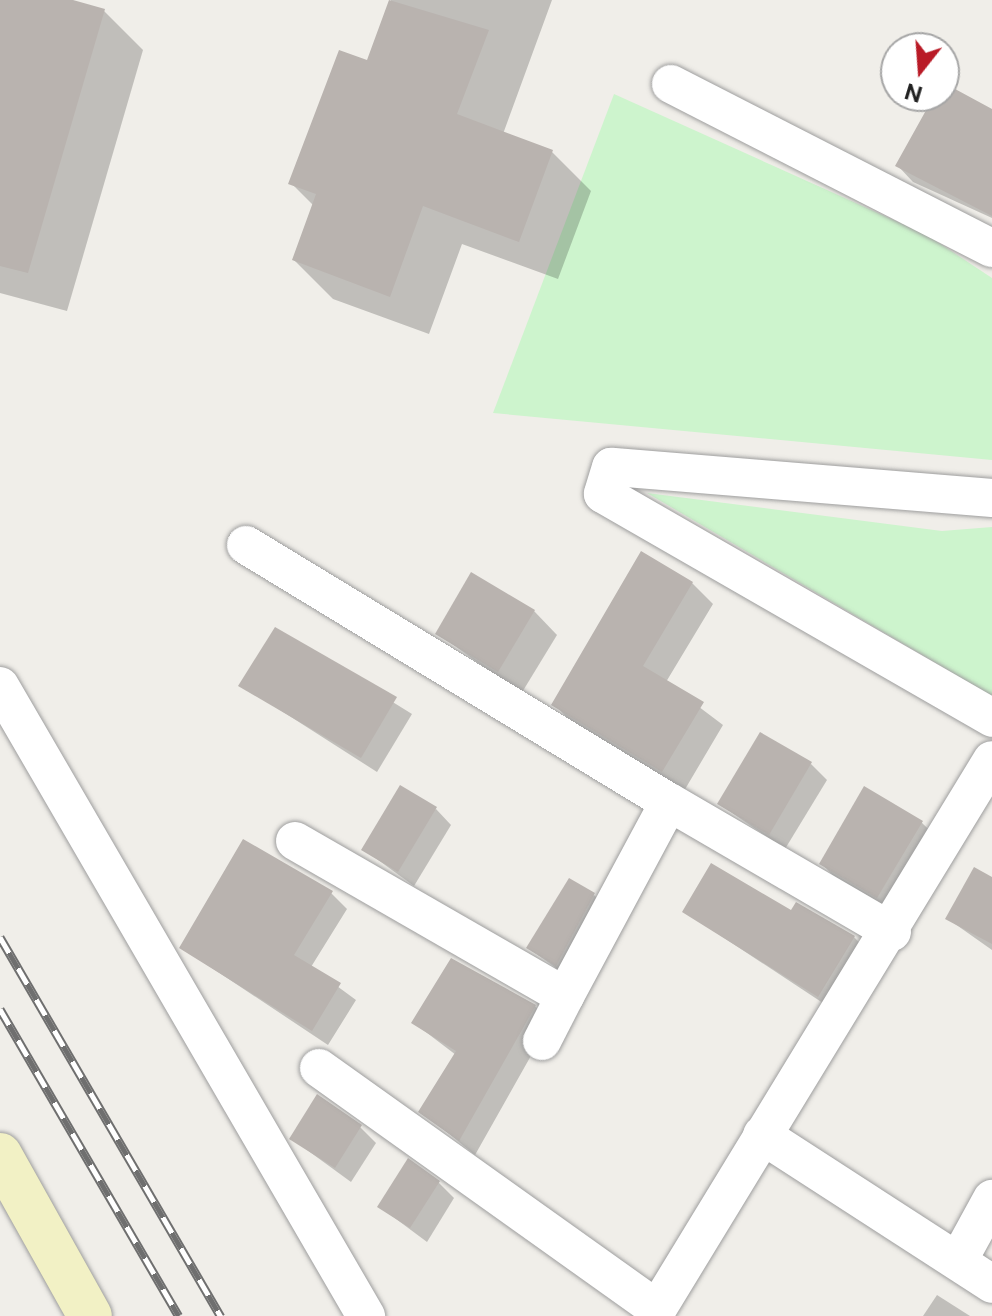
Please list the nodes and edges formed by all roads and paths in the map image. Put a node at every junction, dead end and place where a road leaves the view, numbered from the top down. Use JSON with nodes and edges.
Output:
{"nodes":[{"id":1,"x":671,"y":84,"type":"dead end"},
{"id":2,"x":992,"y":248,"type":"edge"},
{"id":3,"x":992,"y":498,"type":"edge"},
{"id":4,"x":246,"y":545,"type":"dead end"},
{"id":5,"x":0,"y":686,"type":"edge"},
{"id":6,"x":992,"y":718,"type":"edge"},
{"id":7,"x":992,"y":760,"type":"edge"},
{"id":8,"x":669,"y":802,"type":"junction"},
{"id":9,"x":295,"y":841,"type":"dead end"},
{"id":10,"x":892,"y":932,"type":"junction"},
{"id":11,"x":565,"y":996,"type":"junction"},
{"id":12,"x":542,"y":1041,"type":"dead end"},
{"id":13,"x":319,"y":1068,"type":"dead end"},
{"id":14,"x":762,"y":1135,"type":"junction"},
{"id":15,"x":0,"y":1155,"type":"edge"},
{"id":16,"x":992,"y":1199,"type":"edge"},
{"id":17,"x":958,"y":1261,"type":"junction"},
{"id":18,"x":992,"y":1284,"type":"edge"},
{"id":19,"x":655,"y":1312,"type":"edge"},
{"id":20,"x":90,"y":1316,"type":"edge"},
{"id":21,"x":366,"y":1316,"type":"edge"}],
"edges":[{"from":1,"to":2,"type":"street"},
{"from":3,"to":6,"type":"street"},
{"from":4,"to":8,"type":"street"},
{"from":5,"to":21,"type":"street"},
{"from":7,"to":10,"type":"street"},
{"from":8,"to":10,"type":"street"},
{"from":8,"to":11,"type":"street"},
{"from":9,"to":11,"type":"street"},
{"from":10,"to":14,"type":"street"},
{"from":11,"to":12,"type":"street"},
{"from":13,"to":19,"type":"street"},
{"from":14,"to":17,"type":"street"},
{"from":14,"to":19,"type":"street"},
{"from":15,"to":20,"type":"street"},
{"from":16,"to":17,"type":"street"},
{"from":17,"to":18,"type":"street"}]}
